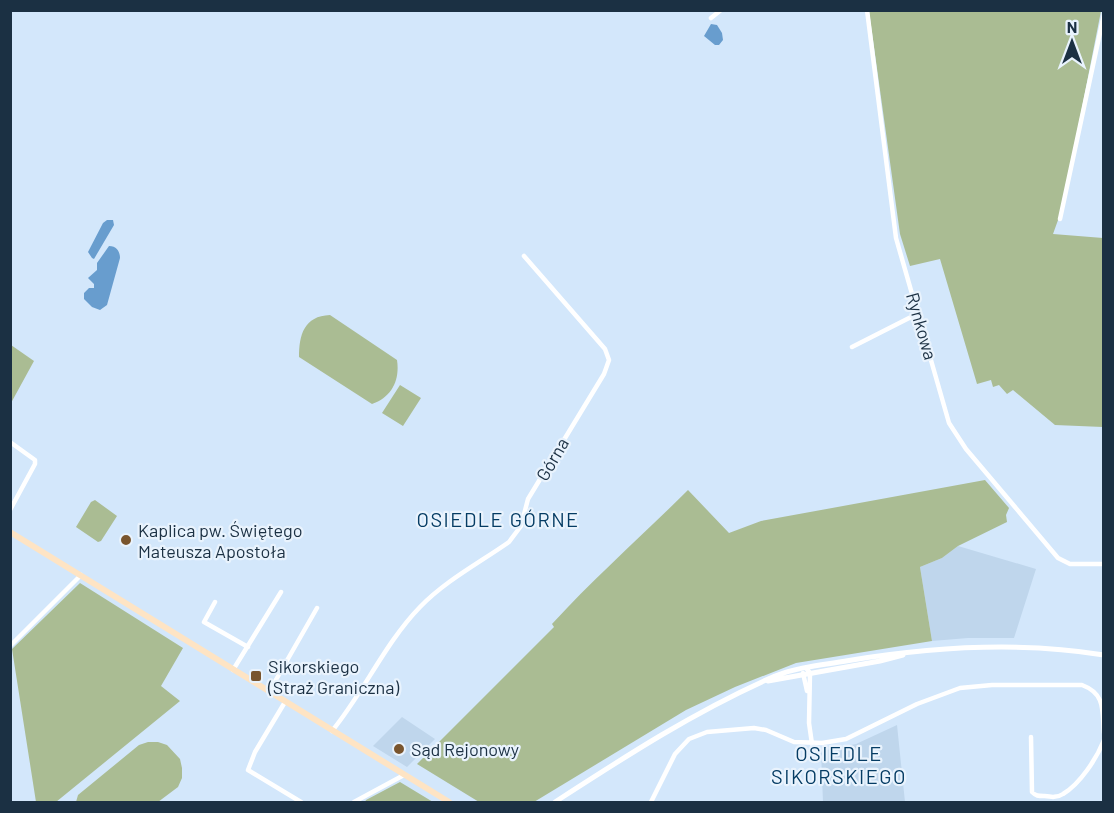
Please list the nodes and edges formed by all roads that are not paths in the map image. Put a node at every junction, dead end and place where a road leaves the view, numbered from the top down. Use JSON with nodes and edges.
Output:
{"nodes":[{"id":1,"x":721,"y":10,"type":"edge"},
{"id":2,"x":867,"y":10,"type":"edge"},
{"id":3,"x":1104,"y":14,"type":"edge"},
{"id":4,"x":711,"y":18,"type":"dead end"},
{"id":5,"x":1101,"y":42,"type":"edge"},
{"id":6,"x":1060,"y":219,"type":"dead end"},
{"id":7,"x":524,"y":256,"type":"dead end"},
{"id":8,"x":917,"y":314,"type":"junction"},
{"id":9,"x":852,"y":347,"type":"dead end"},
{"id":10,"x":10,"y":442,"type":"edge"},
{"id":11,"x":10,"y":510,"type":"edge"},
{"id":12,"x":10,"y":531,"type":"edge"},
{"id":13,"x":1104,"y":564,"type":"edge"},
{"id":14,"x":81,"y":575,"type":"junction"},
{"id":15,"x":281,"y":592,"type":"dead end"},
{"id":16,"x":215,"y":602,"type":"dead end"},
{"id":17,"x":317,"y":608,"type":"dead end"},
{"id":18,"x":10,"y":646,"type":"edge"},
{"id":19,"x":248,"y":647,"type":"junction"},
{"id":20,"x":907,"y":653,"type":"junction"},
{"id":21,"x":1104,"y":655,"type":"edge"},
{"id":22,"x":806,"y":668,"type":"junction"},
{"id":23,"x":233,"y":670,"type":"junction"},
{"id":24,"x":806,"y":674,"type":"junction"},
{"id":25,"x":767,"y":681,"type":"junction"},
{"id":26,"x":269,"y":692,"type":"junction"},
{"id":27,"x":285,"y":702,"type":"junction"},
{"id":28,"x":332,"y":731,"type":"junction"},
{"id":29,"x":1104,"y":733,"type":"edge"},
{"id":30,"x":1031,"y":737,"type":"dead end"},
{"id":31,"x":1104,"y":740,"type":"edge"},
{"id":32,"x":812,"y":744,"type":"junction"},
{"id":33,"x":404,"y":775,"type":"junction"},
{"id":34,"x":301,"y":802,"type":"edge"},
{"id":35,"x":354,"y":802,"type":"edge"},
{"id":36,"x":448,"y":802,"type":"edge"},
{"id":37,"x":555,"y":802,"type":"edge"},
{"id":38,"x":651,"y":802,"type":"edge"}],
"edges":[{"from":1,"to":4,"type":"street"},
{"from":2,"to":8,"type":"street","name":"Rynkowa"},
{"from":3,"to":5,"type":"street"},
{"from":5,"to":6,"type":"street"},
{"from":7,"to":28,"type":"street","name":"Górna"},
{"from":8,"to":9,"type":"street"},
{"from":8,"to":13,"type":"street","name":"Rynkowa"},
{"from":10,"to":11,"type":"street"},
{"from":12,"to":14,"type":"main road"},
{"from":14,"to":18,"type":"street"},
{"from":14,"to":23,"type":"main road"},
{"from":15,"to":19,"type":"street"},
{"from":16,"to":19,"type":"street"},
{"from":17,"to":26,"type":"street"},
{"from":19,"to":23,"type":"street"},
{"from":20,"to":21,"type":"street"},
{"from":20,"to":22,"type":"street"},
{"from":20,"to":24,"type":"street"},
{"from":22,"to":24,"type":"street"},
{"from":22,"to":25,"type":"street"},
{"from":23,"to":26,"type":"main road"},
{"from":24,"to":25,"type":"street"},
{"from":24,"to":32,"type":"street"},
{"from":25,"to":37,"type":"street"},
{"from":26,"to":27,"type":"main road"},
{"from":27,"to":28,"type":"main road"},
{"from":27,"to":34,"type":"street"},
{"from":28,"to":33,"type":"main road"},
{"from":29,"to":32,"type":"street"},
{"from":30,"to":31,"type":"street"},
{"from":32,"to":38,"type":"street"},
{"from":33,"to":35,"type":"street"},
{"from":33,"to":36,"type":"main road"}]}
